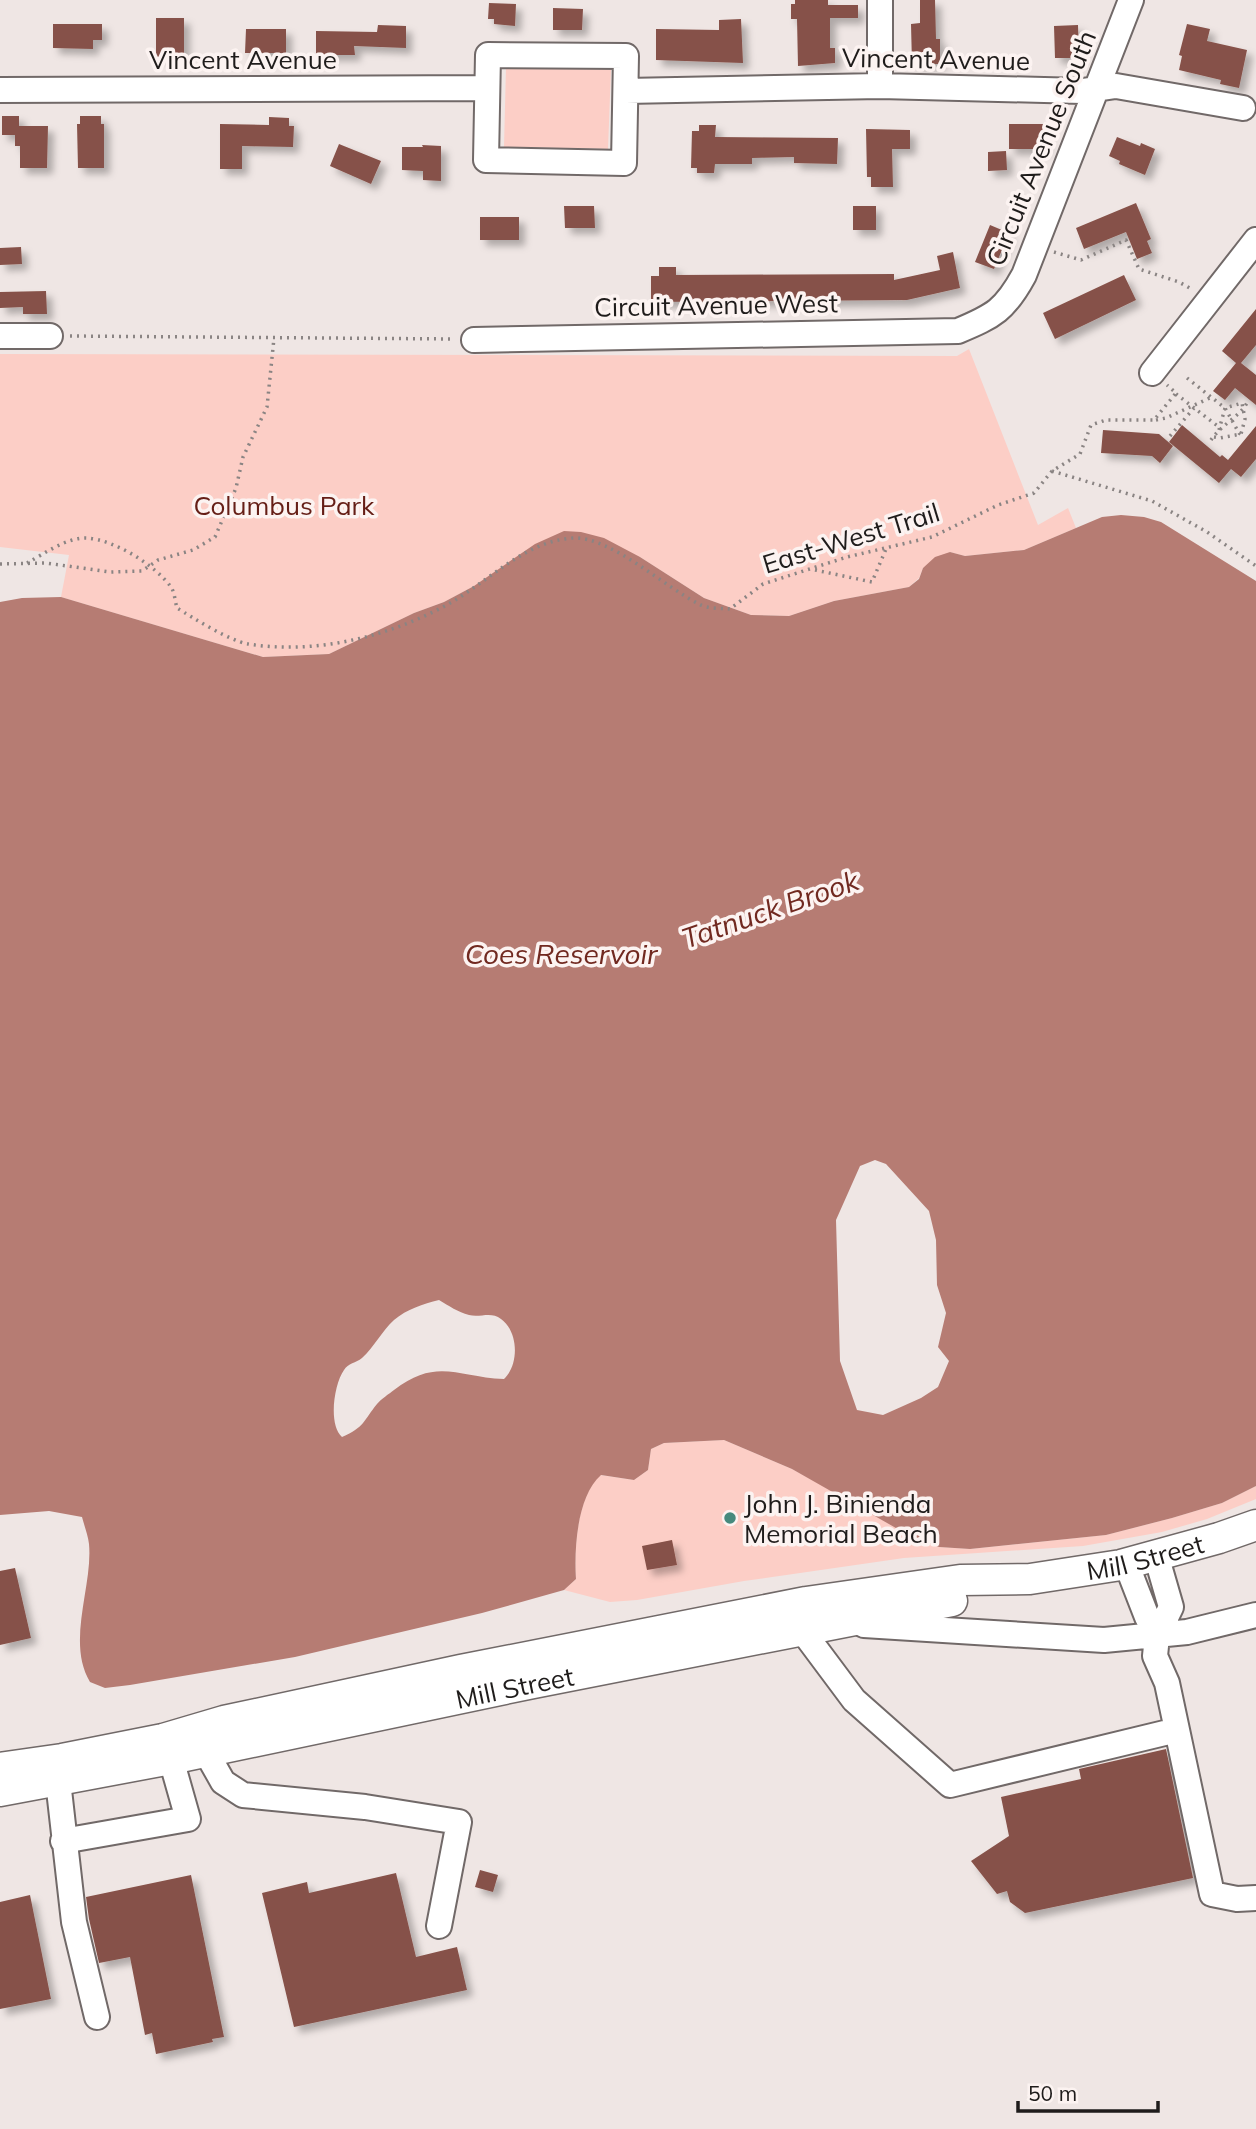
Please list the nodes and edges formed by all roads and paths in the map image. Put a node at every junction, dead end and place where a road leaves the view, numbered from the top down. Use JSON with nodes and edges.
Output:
{"nodes":[{"id":1,"x":880,"y":0,"type":"edge"},
{"id":2,"x":1131,"y":0,"type":"edge"},
{"id":3,"x":880,"y":86,"type":"junction"},
{"id":4,"x":487,"y":88,"type":"junction"},
{"id":5,"x":1099,"y":88,"type":"junction"},
{"id":6,"x":0,"y":90,"type":"edge"},
{"id":7,"x":626,"y":91,"type":"junction"},
{"id":8,"x":1243,"y":108,"type":"dead end"},
{"id":9,"x":1256,"y":240,"type":"edge"},
{"id":10,"x":1035,"y":246,"type":"junction"},
{"id":11,"x":1210,"y":299,"type":"junction"},
{"id":12,"x":958,"y":331,"type":"joint"},
{"id":13,"x":0,"y":336,"type":"edge"},
{"id":14,"x":51,"y":336,"type":"joint"},
{"id":15,"x":274,"y":338,"type":"junction"},
{"id":16,"x":474,"y":340,"type":"joint"},
{"id":17,"x":1152,"y":373,"type":"joint"},
{"id":18,"x":1187,"y":378,"type":"dead end"},
{"id":19,"x":1176,"y":394,"type":"junction"},
{"id":20,"x":1212,"y":397,"type":"junction"},
{"id":21,"x":1247,"y":403,"type":"dead end"},
{"id":22,"x":1193,"y":407,"type":"junction"},
{"id":23,"x":1225,"y":408,"type":"junction"},
{"id":24,"x":1244,"y":409,"type":"junction"},
{"id":25,"x":1231,"y":418,"type":"junction"},
{"id":26,"x":1154,"y":420,"type":"junction"},
{"id":27,"x":1220,"y":428,"type":"junction"},
{"id":28,"x":1242,"y":435,"type":"junction"},
{"id":29,"x":1170,"y":436,"type":"dead end"},
{"id":30,"x":1052,"y":471,"type":"junction"},
{"id":31,"x":887,"y":548,"type":"junction"},
{"id":32,"x":27,"y":563,"type":"junction"},
{"id":33,"x":0,"y":564,"type":"edge"},
{"id":34,"x":1256,"y":566,"type":"edge"},
{"id":35,"x":149,"y":567,"type":"junction"},
{"id":36,"x":813,"y":569,"type":"junction"},
{"id":37,"x":1256,"y":1525,"type":"edge"},
{"id":38,"x":1156,"y":1555,"type":"junction"},
{"id":39,"x":1126,"y":1563,"type":"junction"},
{"id":40,"x":1030,"y":1579,"type":"junction"},
{"id":41,"x":1256,"y":1615,"type":"edge"},
{"id":42,"x":831,"y":1623,"type":"junction"},
{"id":43,"x":801,"y":1629,"type":"junction"},
{"id":44,"x":1157,"y":1636,"type":"junction"},
{"id":45,"x":1177,"y":1730,"type":"junction"},
{"id":46,"x":206,"y":1752,"type":"junction"},
{"id":47,"x":171,"y":1759,"type":"junction"},
{"id":48,"x":0,"y":1768,"type":"edge"},
{"id":49,"x":30,"y":1779,"type":"edge"},
{"id":50,"x":63,"y":1841,"type":"junction"},
{"id":51,"x":1256,"y":1898,"type":"edge"},
{"id":52,"x":439,"y":1926,"type":"dead end"},
{"id":53,"x":97,"y":2017,"type":"dead end"}],
"edges":[{"from":1,"to":3,"type":"street"},
{"from":2,"to":5,"type":"street","name":"Circuit Avenue South"},
{"from":3,"to":5,"type":"street","name":"Vincent Avenue"},
{"from":3,"to":7,"type":"street","name":"Vincent Avenue"},
{"from":4,"to":6,"type":"street","name":"Vincent Avenue"},
{"from":4,"to":7,"type":"street"},
{"from":4,"to":7,"type":"street"},
{"from":5,"to":8,"type":"street","name":"Vincent Avenue"},
{"from":5,"to":10,"type":"street","name":"Circuit Avenue South"},
{"from":9,"to":11,"type":"street"},
{"from":10,"to":11,"type":"path"},
{"from":10,"to":12,"type":"street","name":"Circuit Avenue South"},
{"from":11,"to":17,"type":"street"},
{"from":12,"to":16,"type":"street","name":"Circuit Avenue West"},
{"from":13,"to":14,"type":"street"},
{"from":14,"to":15,"type":"path"},
{"from":15,"to":16,"type":"path"},
{"from":15,"to":35,"type":"path"},
{"from":17,"to":19,"type":"path"},
{"from":18,"to":20,"type":"path"},
{"from":19,"to":22,"type":"path"},
{"from":19,"to":26,"type":"path"},
{"from":20,"to":22,"type":"path"},
{"from":20,"to":23,"type":"path"},
{"from":21,"to":24,"type":"path"},
{"from":22,"to":26,"type":"path"},
{"from":22,"to":27,"type":"path"},
{"from":22,"to":29,"type":"path"},
{"from":23,"to":24,"type":"path"},
{"from":23,"to":25,"type":"path"},
{"from":23,"to":27,"type":"path"},
{"from":24,"to":25,"type":"path"},
{"from":24,"to":28,"type":"path"},
{"from":25,"to":27,"type":"path"},
{"from":25,"to":28,"type":"path"},
{"from":26,"to":30,"type":"path","name":"East-West Trail"},
{"from":27,"to":28,"type":"path"},
{"from":30,"to":31,"type":"path","name":"East-West Trail"},
{"from":30,"to":34,"type":"path"},
{"from":31,"to":36,"type":"path","name":"East-West Trail"},
{"from":31,"to":36,"type":"path"},
{"from":32,"to":33,"type":"path"},
{"from":32,"to":35,"type":"path"},
{"from":32,"to":35,"type":"path"},
{"from":35,"to":36,"type":"path","name":"East-West Trail"},
{"from":37,"to":38,"type":"main road","name":"Mill Street"},
{"from":38,"to":39,"type":"main road","name":"Mill Street"},
{"from":38,"to":44,"type":"street"},
{"from":39,"to":40,"type":"main road","name":"Mill Street"},
{"from":39,"to":44,"type":"street"},
{"from":40,"to":42,"type":"main road","name":"Mill Street"},
{"from":40,"to":49,"type":"main road","name":"Mill Street"},
{"from":41,"to":44,"type":"street"},
{"from":42,"to":43,"type":"main road","name":"Mill Street"},
{"from":42,"to":44,"type":"street"},
{"from":43,"to":45,"type":"street"},
{"from":43,"to":46,"type":"main road","name":"Mill Street"},
{"from":44,"to":45,"type":"street"},
{"from":45,"to":51,"type":"street"},
{"from":46,"to":47,"type":"main road","name":"Mill Street"},
{"from":46,"to":52,"type":"street"},
{"from":47,"to":49,"type":"main road","name":"Mill Street"},
{"from":47,"to":50,"type":"street"},
{"from":48,"to":49,"type":"main road","name":"Mill Street"},
{"from":49,"to":50,"type":"street"},
{"from":50,"to":53,"type":"street"}]}
